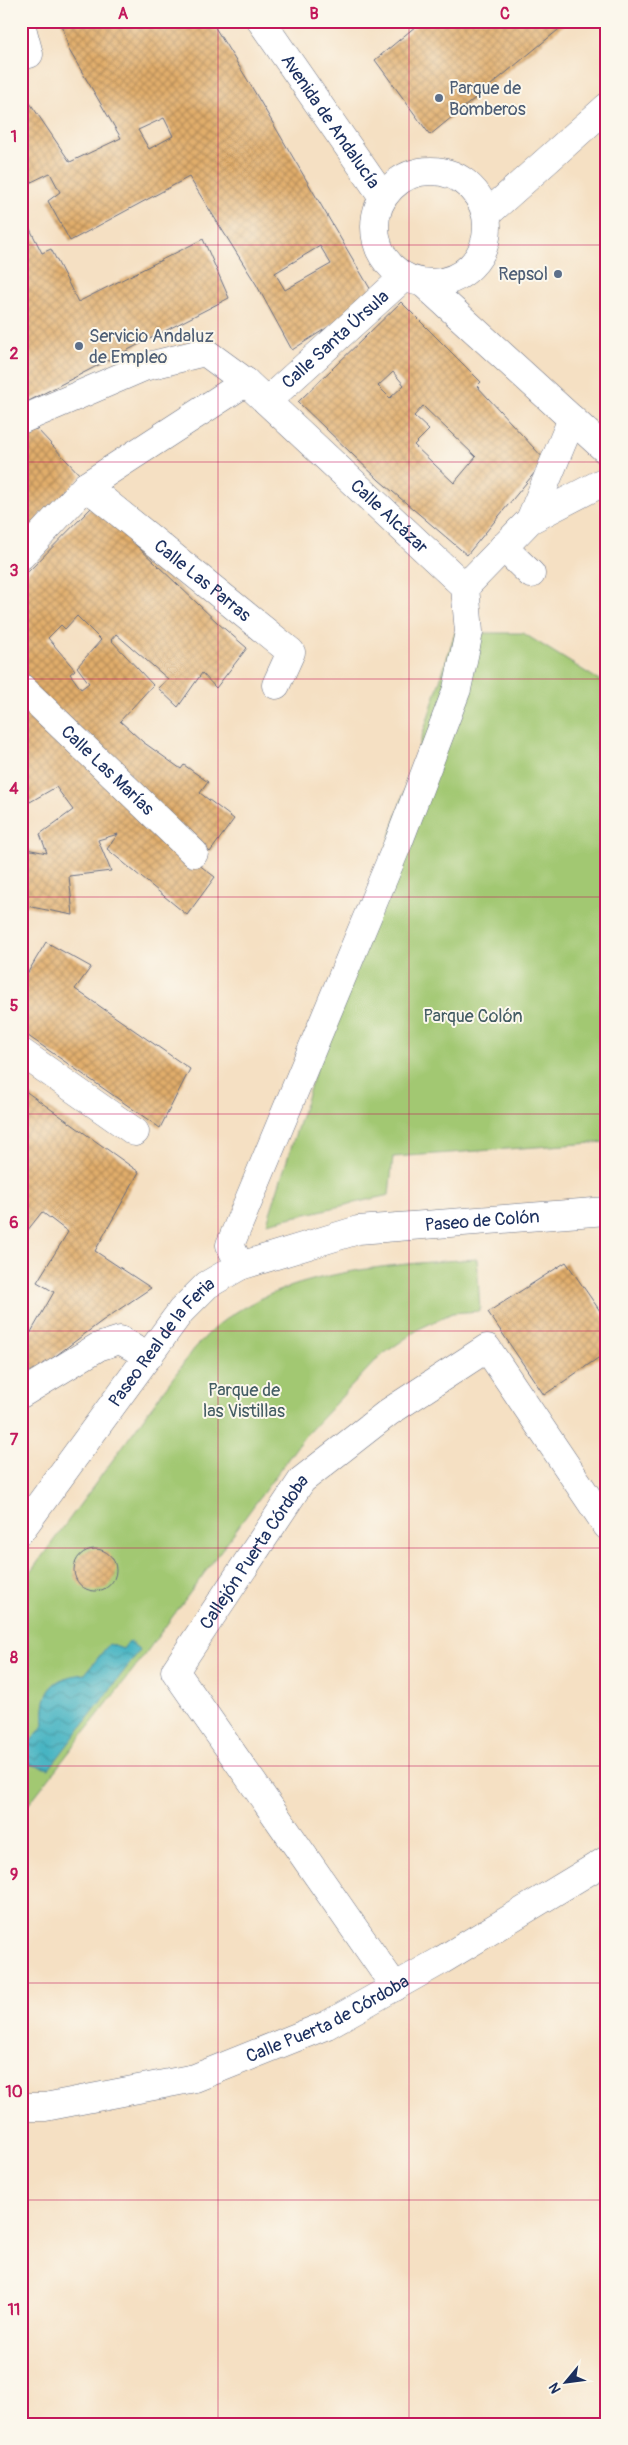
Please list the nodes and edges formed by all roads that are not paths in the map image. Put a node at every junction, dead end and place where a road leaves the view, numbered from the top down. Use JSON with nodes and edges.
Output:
{"nodes":[{"id":1,"x":261,"y":21,"type":"edge"},
{"id":2,"x":21,"y":24,"type":"edge"},
{"id":3,"x":29,"y":54,"type":"dead end"},
{"id":4,"x":607,"y":107,"type":"edge"},
{"id":5,"x":383,"y":196,"type":"junction"},
{"id":6,"x":487,"y":214,"type":"junction"},
{"id":7,"x":414,"y":280,"type":"junction"},
{"id":8,"x":246,"y":382,"type":"junction"},
{"id":9,"x":266,"y":401,"type":"junction"},
{"id":10,"x":572,"y":419,"type":"junction"},
{"id":11,"x":21,"y":420,"type":"edge"},
{"id":12,"x":607,"y":451,"type":"edge"},
{"id":13,"x":607,"y":480,"type":"edge"},
{"id":14,"x":86,"y":486,"type":"junction"},
{"id":15,"x":530,"y":520,"type":"junction"},
{"id":16,"x":503,"y":547,"type":"junction"},
{"id":17,"x":21,"y":556,"type":"edge"},
{"id":18,"x":530,"y":574,"type":"dead end"},
{"id":19,"x":465,"y":587,"type":"junction"},
{"id":20,"x":276,"y":686,"type":"dead end"},
{"id":21,"x":21,"y":687,"type":"edge"},
{"id":22,"x":194,"y":853,"type":"dead end"},
{"id":23,"x":21,"y":1052,"type":"edge"},
{"id":24,"x":135,"y":1132,"type":"dead end"},
{"id":25,"x":607,"y":1211,"type":"edge"},
{"id":26,"x":358,"y":1230,"type":"joint"},
{"id":27,"x":240,"y":1266,"type":"junction"},
{"id":28,"x":148,"y":1356,"type":"junction"},
{"id":29,"x":21,"y":1394,"type":"edge"},
{"id":30,"x":607,"y":1526,"type":"edge"},
{"id":31,"x":21,"y":1530,"type":"edge"},
{"id":32,"x":607,"y":1860,"type":"edge"},
{"id":33,"x":395,"y":1987,"type":"junction"},
{"id":34,"x":21,"y":2107,"type":"edge"}],
"edges":[{"from":1,"to":5,"type":"street","name":"Avenida de Andalucía"},
{"from":2,"to":3,"type":"street"},
{"from":4,"to":6,"type":"street"},
{"from":5,"to":6,"type":"street"},
{"from":5,"to":7,"type":"street"},
{"from":6,"to":7,"type":"street"},
{"from":7,"to":9,"type":"street","name":"Calle Santa Úrsula"},
{"from":7,"to":10,"type":"street"},
{"from":8,"to":9,"type":"street","name":"Calle Alcázar"},
{"from":8,"to":11,"type":"street","name":"Calle Alcázar"},
{"from":8,"to":14,"type":"street"},
{"from":9,"to":19,"type":"street","name":"Calle Alcázar"},
{"from":10,"to":12,"type":"street"},
{"from":10,"to":15,"type":"street"},
{"from":13,"to":15,"type":"street"},
{"from":14,"to":17,"type":"street"},
{"from":14,"to":20,"type":"street","name":"Calle Las Parras"},
{"from":15,"to":16,"type":"street"},
{"from":16,"to":18,"type":"street"},
{"from":16,"to":19,"type":"street"},
{"from":19,"to":27,"type":"street"},
{"from":21,"to":22,"type":"street","name":"Calle Las Marías"},
{"from":23,"to":24,"type":"street"},
{"from":25,"to":26,"type":"street","name":"Paseo de Colón"},
{"from":26,"to":27,"type":"street","name":"Paseo Real de la Feria"},
{"from":27,"to":28,"type":"street","name":"Paseo Real de la Feria"},
{"from":28,"to":29,"type":"street"},
{"from":28,"to":31,"type":"street","name":"Paseo Real de la Feria"},
{"from":30,"to":33,"type":"street","name":"Callejón Puerta Córdoba"},
{"from":32,"to":33,"type":"street","name":"Calle Puerta de Córdoba"},
{"from":33,"to":34,"type":"street","name":"Calle Puerta de Córdoba"}]}
